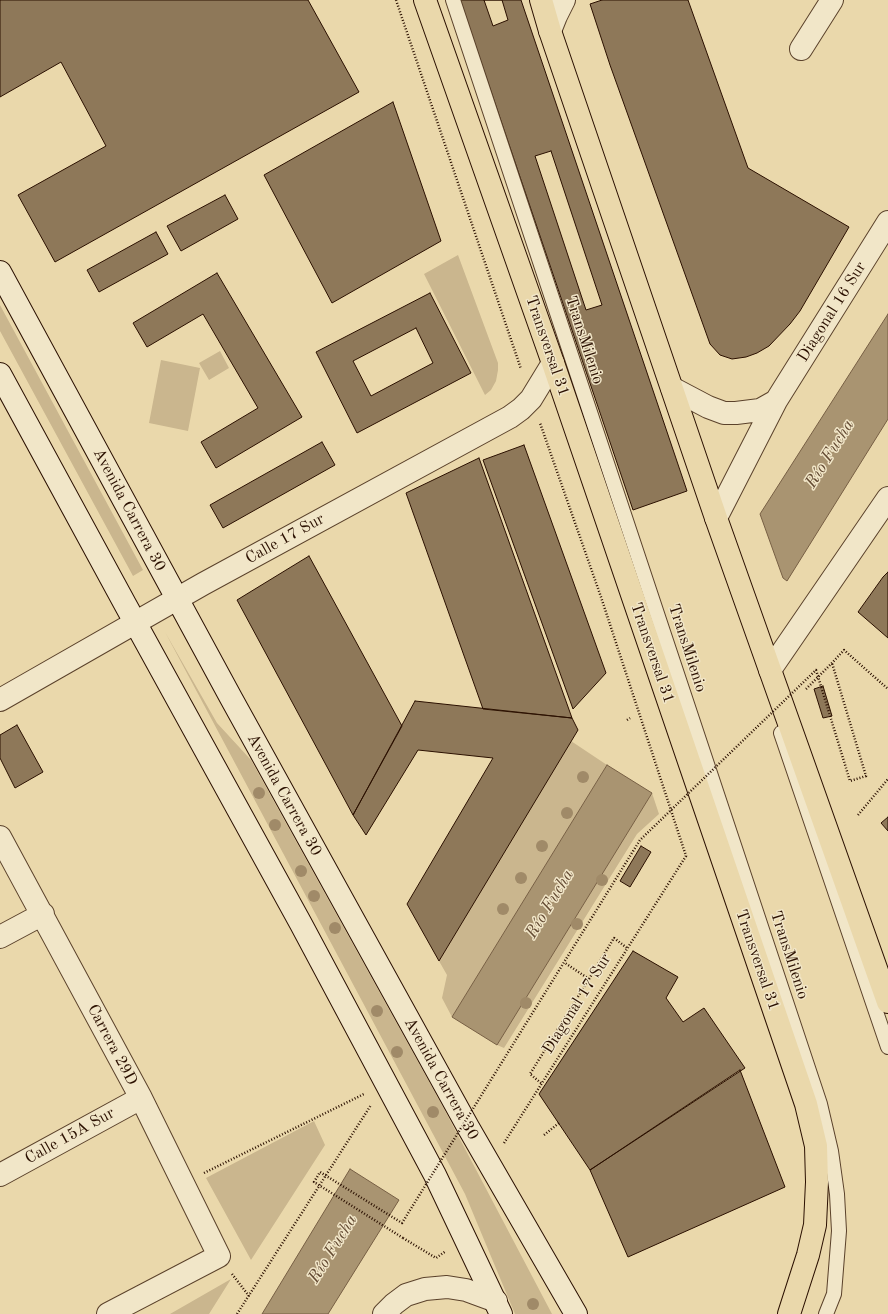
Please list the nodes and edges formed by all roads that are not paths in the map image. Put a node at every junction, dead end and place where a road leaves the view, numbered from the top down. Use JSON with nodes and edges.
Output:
{"nodes":[{"id":1,"x":425,"y":0,"type":"edge"},
{"id":2,"x":453,"y":0,"type":"edge"},
{"id":3,"x":532,"y":0,"type":"edge"},
{"id":4,"x":541,"y":0,"type":"edge"},
{"id":5,"x":564,"y":0,"type":"edge"},
{"id":6,"x":832,"y":0,"type":"edge"},
{"id":7,"x":550,"y":31,"type":"junction"},
{"id":8,"x":801,"y":49,"type":"dead end"},
{"id":9,"x":888,"y":222,"type":"edge"},
{"id":10,"x":0,"y":272,"type":"edge"},
{"id":11,"x":553,"y":363,"type":"junction"},
{"id":12,"x":0,"y":374,"type":"edge"},
{"id":13,"x":672,"y":388,"type":"junction"},
{"id":14,"x":776,"y":401,"type":"junction"},
{"id":15,"x":886,"y":508,"type":"edge"},
{"id":16,"x":716,"y":518,"type":"junction"},
{"id":17,"x":177,"y":598,"type":"junction"},
{"id":18,"x":135,"y":623,"type":"junction"},
{"id":19,"x":770,"y":670,"type":"junction"},
{"id":20,"x":0,"y":700,"type":"edge"},
{"id":21,"x":0,"y":837,"type":"edge"},
{"id":22,"x":42,"y":914,"type":"junction"},
{"id":23,"x":0,"y":937,"type":"edge"},
{"id":24,"x":888,"y":1002,"type":"edge"},
{"id":25,"x":888,"y":1047,"type":"edge"},
{"id":26,"x":141,"y":1098,"type":"junction"},
{"id":27,"x":0,"y":1175,"type":"edge"},
{"id":28,"x":799,"y":1288,"type":"junction"},
{"id":29,"x":498,"y":1308,"type":"edge"},
{"id":30,"x":108,"y":1314,"type":"edge"},
{"id":31,"x":384,"y":1314,"type":"edge"},
{"id":32,"x":576,"y":1314,"type":"edge"},
{"id":33,"x":777,"y":1314,"type":"edge"},
{"id":34,"x":789,"y":1314,"type":"edge"},
{"id":35,"x":826,"y":1314,"type":"edge"}],
"edges":[{"from":1,"to":11,"type":"highway","name":"Transversal 31"},
{"from":2,"to":35,"type":"lane","name":"TransMilenio"},
{"from":3,"to":25,"type":"lane"},
{"from":4,"to":7,"type":"highway"},
{"from":5,"to":7,"type":"street"},
{"from":6,"to":8,"type":"street"},
{"from":7,"to":13,"type":"highway"},
{"from":9,"to":14,"type":"street","name":"Diagonal 16 Sur"},
{"from":10,"to":17,"type":"street","name":"Avenida Carrera 30"},
{"from":11,"to":17,"type":"street","name":"Calle 17 Sur"},
{"from":11,"to":28,"type":"highway","name":"Transversal 31"},
{"from":12,"to":18,"type":"street"},
{"from":13,"to":14,"type":"street"},
{"from":13,"to":16,"type":"highway"},
{"from":14,"to":16,"type":"street","name":"Diagonal 16 Sur"},
{"from":15,"to":19,"type":"street"},
{"from":16,"to":19,"type":"highway"},
{"from":17,"to":18,"type":"street","name":"Calle 17 Sur"},
{"from":17,"to":32,"type":"street","name":"Avenida Carrera 30"},
{"from":18,"to":20,"type":"street","name":"Calle 17 Sur"},
{"from":18,"to":29,"type":"street"},
{"from":19,"to":24,"type":"highway"},
{"from":21,"to":22,"type":"street","name":"Carrera 29D"},
{"from":22,"to":23,"type":"street"},
{"from":22,"to":26,"type":"street","name":"Carrera 29D"},
{"from":26,"to":27,"type":"street","name":"Calle 15A Sur"},
{"from":26,"to":30,"type":"street","name":"Carrera 29D"},
{"from":28,"to":33,"type":"highway"},
{"from":28,"to":34,"type":"highway","name":"Transversal 31"},
{"from":29,"to":31,"type":"street"}]}
